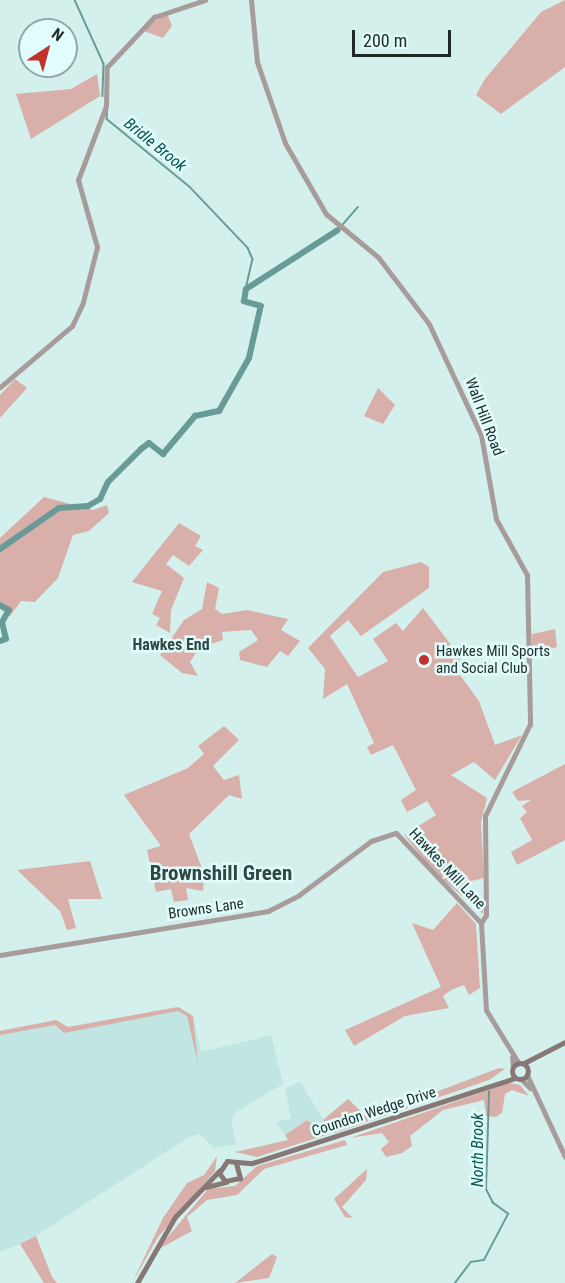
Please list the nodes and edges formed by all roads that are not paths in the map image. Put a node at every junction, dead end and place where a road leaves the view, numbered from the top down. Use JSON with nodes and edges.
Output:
{"nodes":[{"id":1,"x":205,"y":0,"type":"edge"},
{"id":2,"x":251,"y":0,"type":"edge"},
{"id":3,"x":0,"y":387,"type":"edge"},
{"id":4,"x":395,"y":833,"type":"joint"},
{"id":5,"x":481,"y":923,"type":"junction"},
{"id":6,"x":0,"y":955,"type":"edge"},
{"id":7,"x":565,"y":1042,"type":"edge"},
{"id":8,"x":537,"y":1059,"type":"junction"},
{"id":9,"x":517,"y":1065,"type":"junction"},
{"id":10,"x":527,"y":1072,"type":"junction"},
{"id":11,"x":518,"y":1078,"type":"junction"},
{"id":12,"x":501,"y":1080,"type":"junction"},
{"id":13,"x":535,"y":1094,"type":"junction"},
{"id":14,"x":565,"y":1157,"type":"edge"},
{"id":15,"x":237,"y":1163,"type":"junction"},
{"id":16,"x":252,"y":1163,"type":"junction"},
{"id":17,"x":220,"y":1170,"type":"junction"},
{"id":18,"x":241,"y":1175,"type":"junction"},
{"id":19,"x":227,"y":1182,"type":"junction"},
{"id":20,"x":204,"y":1188,"type":"junction"},
{"id":21,"x":137,"y":1283,"type":"edge"}],
"edges":[{"from":1,"to":3,"type":"street"},
{"from":2,"to":5,"type":"street","name":"Wall Hill Road"},
{"from":4,"to":5,"type":"street","name":"Hawkes Mill Lane"},
{"from":4,"to":6,"type":"street","name":"Browns Lane"},
{"from":5,"to":9,"type":"street","name":"Wall Hill Road"},
{"from":7,"to":8,"type":"main road"},
{"from":8,"to":9,"type":"main road"},
{"from":8,"to":10,"type":"main road"},
{"from":9,"to":10,"type":"main road"},
{"from":9,"to":11,"type":"main road"},
{"from":9,"to":12,"type":"main road","name":"Coundon Wedge Drive"},
{"from":10,"to":11,"type":"main road"},
{"from":10,"to":13,"type":"street"},
{"from":11,"to":12,"type":"main road","name":"Coundon Wedge Drive"},
{"from":11,"to":13,"type":"street"},
{"from":12,"to":16,"type":"main road","name":"Coundon Wedge Drive"},
{"from":13,"to":14,"type":"street"},
{"from":15,"to":16,"type":"main road","name":"Coundon Wedge Drive"},
{"from":15,"to":17,"type":"main road","name":"Coundon Wedge Drive"},
{"from":15,"to":18,"type":"main road"},
{"from":16,"to":18,"type":"main road","name":"Coundon Wedge Drive"},
{"from":17,"to":19,"type":"main road"},
{"from":17,"to":20,"type":"main road","name":"Coundon Wedge Drive"},
{"from":18,"to":19,"type":"main road","name":"Coundon Wedge Drive"},
{"from":19,"to":20,"type":"main road","name":"Coundon Wedge Drive"},
{"from":20,"to":21,"type":"main road","name":"Coundon Wedge Drive"}]}
